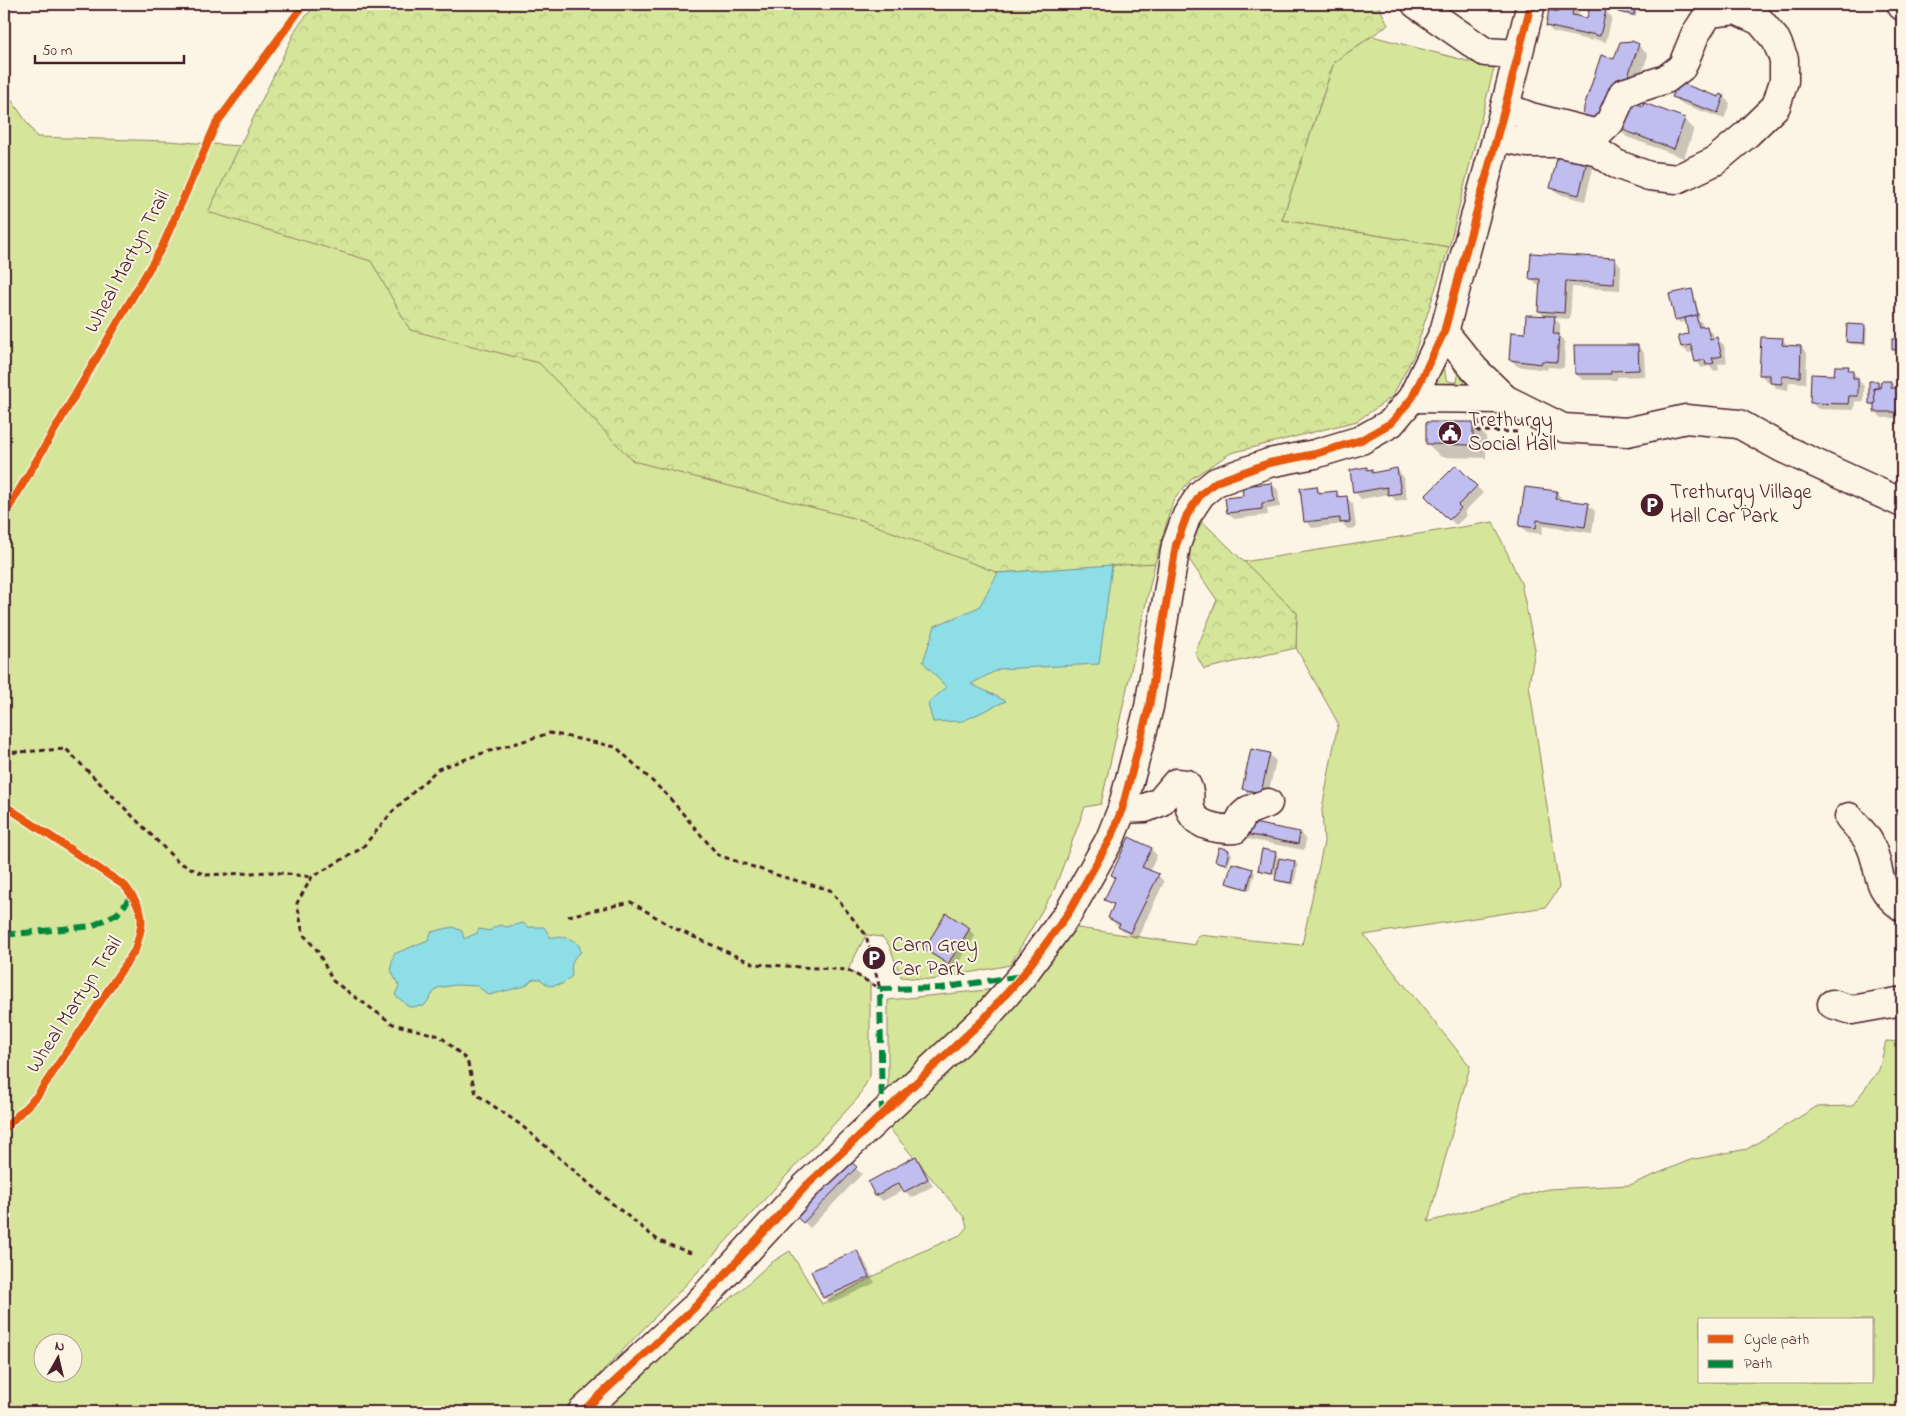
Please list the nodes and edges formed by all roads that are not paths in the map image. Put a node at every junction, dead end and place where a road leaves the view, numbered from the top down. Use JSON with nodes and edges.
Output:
{"nodes":[{"id":1,"x":1416,"y":4,"type":"edge"},
{"id":2,"x":1531,"y":4,"type":"edge"},
{"id":3,"x":1518,"y":54,"type":"junction"},
{"id":4,"x":1505,"y":107,"type":"junction"},
{"id":5,"x":1496,"y":137,"type":"junction"},
{"id":6,"x":1444,"y":332,"type":"junction"},
{"id":7,"x":1412,"y":398,"type":"junction"},
{"id":8,"x":1505,"y":399,"type":"junction"},
{"id":9,"x":1902,"y":503,"type":"edge"},
{"id":10,"x":1268,"y":803,"type":"dead end"},
{"id":11,"x":1122,"y":808,"type":"junction"},
{"id":12,"x":1849,"y":817,"type":"dead end"},
{"id":13,"x":1902,"y":907,"type":"edge"},
{"id":14,"x":1902,"y":1002,"type":"edge"},
{"id":15,"x":1832,"y":1004,"type":"dead end"},
{"id":16,"x":582,"y":1412,"type":"edge"}],
"edges":[{"from":1,"to":3,"type":"street"},
{"from":2,"to":3,"type":"street"},
{"from":3,"to":4,"type":"street"},
{"from":4,"to":5,"type":"street"},
{"from":4,"to":5,"type":"street"},
{"from":5,"to":6,"type":"street"},
{"from":6,"to":7,"type":"street"},
{"from":6,"to":8,"type":"street"},
{"from":7,"to":8,"type":"street"},
{"from":7,"to":11,"type":"street"},
{"from":8,"to":9,"type":"street"},
{"from":10,"to":11,"type":"street"},
{"from":11,"to":16,"type":"street"},
{"from":12,"to":13,"type":"street"},
{"from":14,"to":15,"type":"street"}]}
